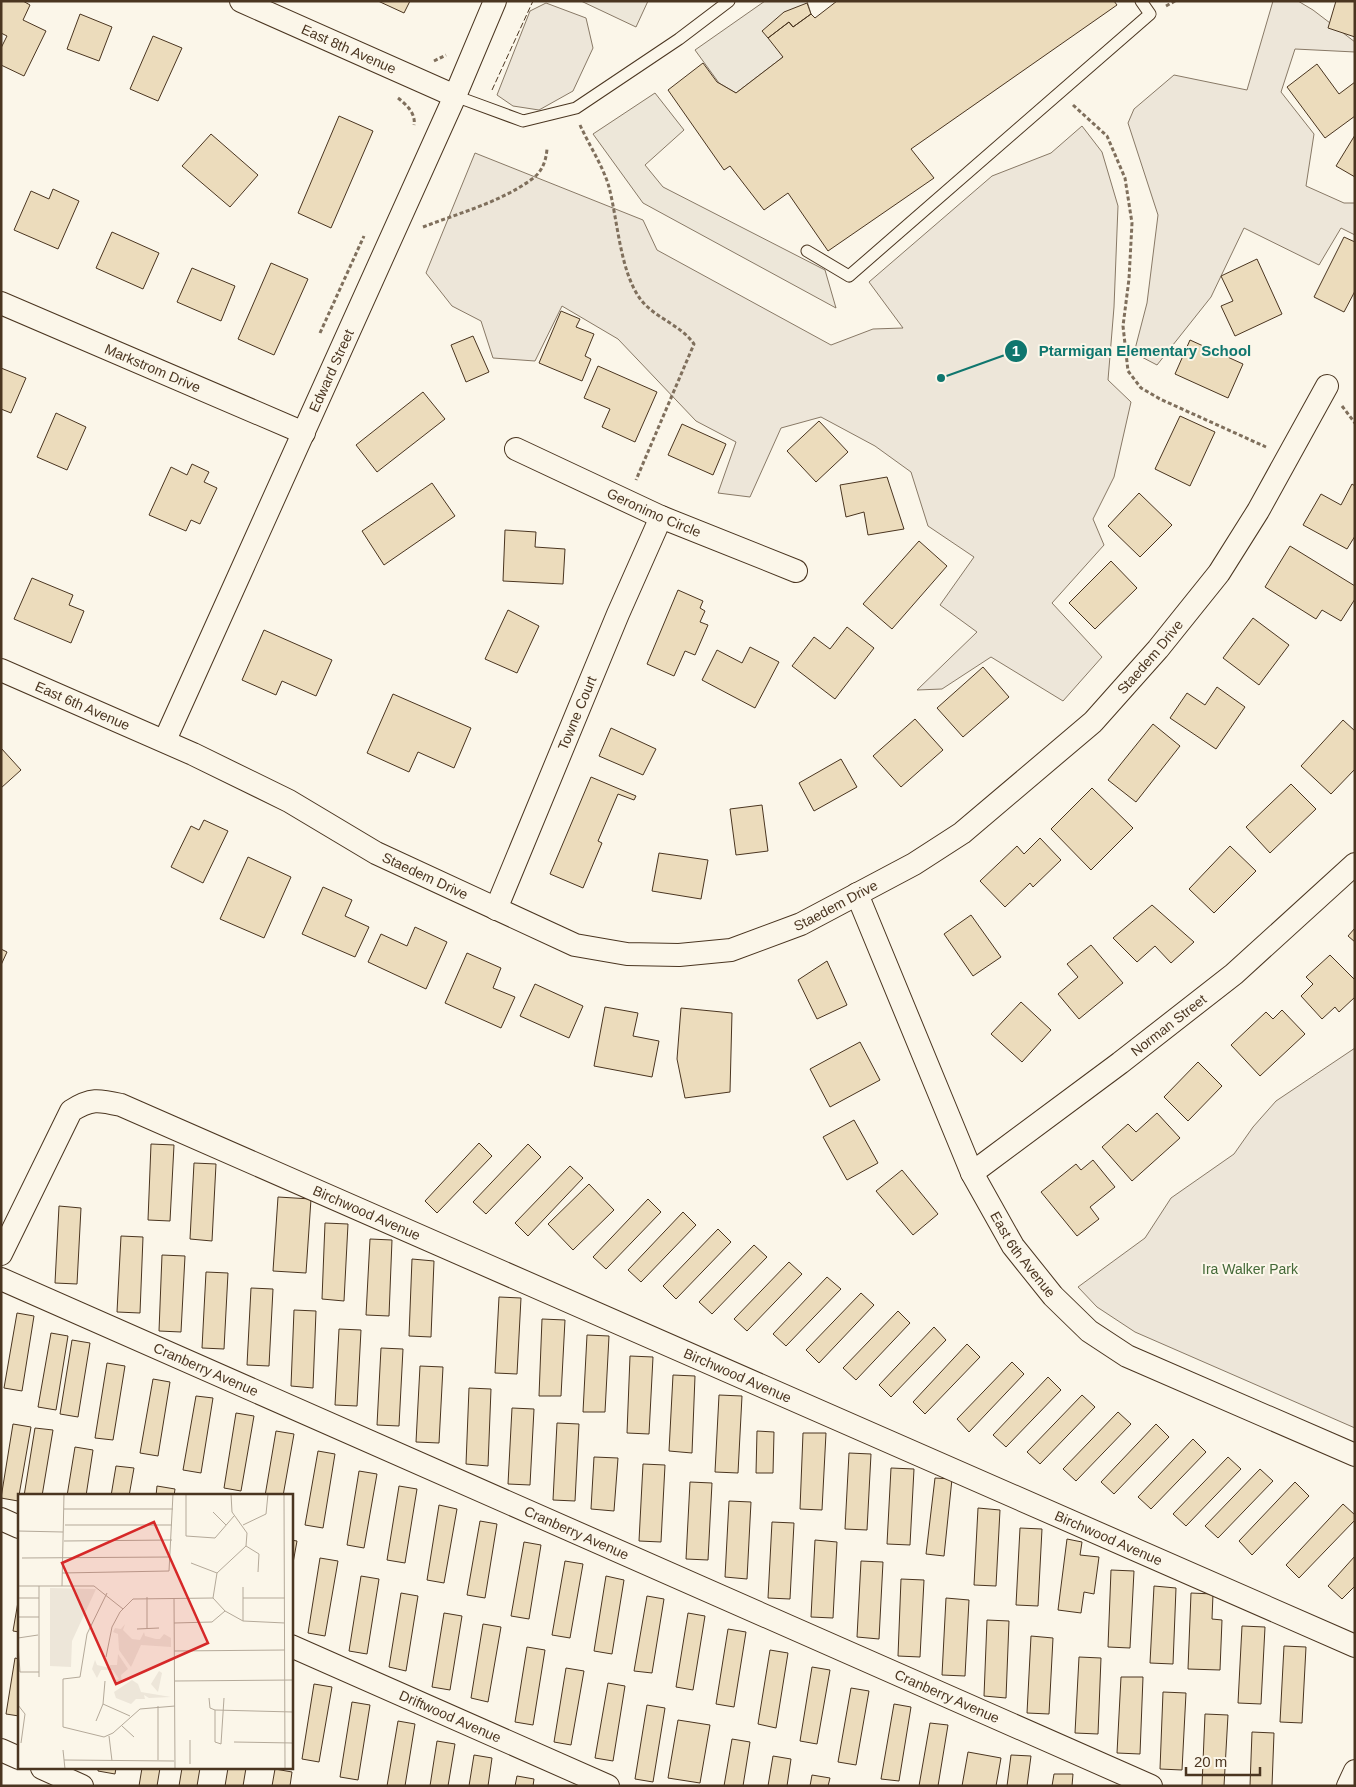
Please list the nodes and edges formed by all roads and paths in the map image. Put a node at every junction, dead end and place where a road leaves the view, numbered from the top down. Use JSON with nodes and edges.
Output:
{"nodes":[{"id":1,"x":241,"y":1,"type":"edge"},
{"id":2,"x":495,"y":1,"type":"edge"},
{"id":3,"x":729,"y":1,"type":"edge"},
{"id":4,"x":1141,"y":1,"type":"edge"},
{"id":5,"x":446,"y":54,"type":"dead end"},
{"id":6,"x":432,"y":62,"type":"dead end"},
{"id":7,"x":1060,"y":93,"type":"junction"},
{"id":8,"x":392,"y":94,"type":"dead end"},
{"id":9,"x":455,"y":96,"type":"junction"},
{"id":10,"x":572,"y":109,"type":"junction"},
{"id":11,"x":413,"y":129,"type":"dead end"},
{"id":12,"x":547,"y":149,"type":"dead end"},
{"id":13,"x":421,"y":227,"type":"dead end"},
{"id":14,"x":367,"y":230,"type":"dead end"},
{"id":15,"x":807,"y":251,"type":"dead end"},
{"id":16,"x":1,"y":304,"type":"edge"},
{"id":17,"x":319,"y":334,"type":"dead end"},
{"id":18,"x":1327,"y":386,"type":"dead end"},
{"id":19,"x":304,"y":433,"type":"junction"},
{"id":20,"x":516,"y":449,"type":"dead end"},
{"id":21,"x":1289,"y":456,"type":"junction"},
{"id":22,"x":627,"y":501,"type":"junction"},
{"id":23,"x":661,"y":517,"type":"junction"},
{"id":24,"x":796,"y":571,"type":"dead end"},
{"id":25,"x":1,"y":670,"type":"edge"},
{"id":26,"x":165,"y":740,"type":"junction"},
{"id":27,"x":1355,"y":864,"type":"edge"},
{"id":28,"x":857,"y":894,"type":"junction"},
{"id":29,"x":496,"y":908,"type":"junction"},
{"id":30,"x":972,"y":1173,"type":"junction"},
{"id":31,"x":1,"y":1254,"type":"edge"},
{"id":32,"x":1,"y":1279,"type":"edge"},
{"id":33,"x":1355,"y":1455,"type":"edge"},
{"id":34,"x":1,"y":1519,"type":"edge"},
{"id":35,"x":18,"y":1527,"type":"edge"},
{"id":36,"x":292,"y":1646,"type":"edge"},
{"id":37,"x":1355,"y":1646,"type":"edge"},
{"id":38,"x":1,"y":1750,"type":"edge"},
{"id":39,"x":18,"y":1758,"type":"edge"},
{"id":40,"x":46,"y":1770,"type":"edge"},
{"id":41,"x":1355,"y":1771,"type":"edge"},
{"id":42,"x":82,"y":1786,"type":"edge"},
{"id":43,"x":608,"y":1786,"type":"edge"},
{"id":44,"x":1151,"y":1786,"type":"edge"},
{"id":45,"x":1348,"y":1786,"type":"edge"}],
"edges":[{"from":1,"to":9,"type":"street","name":"East 8th Avenue"},
{"from":2,"to":9,"type":"street","name":"Edward Street"},
{"from":3,"to":10,"type":"lane"},
{"from":4,"to":7,"type":"lane"},
{"from":5,"to":6,"type":"path"},
{"from":7,"to":15,"type":"lane"},
{"from":7,"to":21,"type":"path"},
{"from":8,"to":11,"type":"path"},
{"from":9,"to":10,"type":"lane"},
{"from":9,"to":19,"type":"street","name":"Edward Street"},
{"from":10,"to":22,"type":"path"},
{"from":12,"to":13,"type":"path"},
{"from":14,"to":17,"type":"path"},
{"from":16,"to":19,"type":"street","name":"Markstrom Drive"},
{"from":18,"to":21,"type":"street","name":"Staedem Drive"},
{"from":19,"to":26,"type":"street","name":"Edward Street"},
{"from":20,"to":22,"type":"street","name":"Geronimo Circle"},
{"from":21,"to":28,"type":"street","name":"Staedem Drive"},
{"from":22,"to":23,"type":"street","name":"Geronimo Circle"},
{"from":23,"to":24,"type":"street","name":"Geronimo Circle"},
{"from":23,"to":29,"type":"street","name":"Towne Court"},
{"from":25,"to":26,"type":"street","name":"East 6th Avenue"},
{"from":26,"to":29,"type":"street","name":"Staedem Drive"},
{"from":27,"to":30,"type":"street","name":"Norman Street"},
{"from":28,"to":29,"type":"street","name":"Staedem Drive"},
{"from":28,"to":30,"type":"street","name":"East 6th Avenue"},
{"from":30,"to":33,"type":"street","name":"East 6th Avenue"},
{"from":31,"to":37,"type":"street","name":"Birchwood Avenue"},
{"from":32,"to":44,"type":"street","name":"Cranberry Avenue"},
{"from":34,"to":35,"type":"street"},
{"from":36,"to":43,"type":"street","name":"Driftwood Avenue"},
{"from":38,"to":39,"type":"street"},
{"from":40,"to":42,"type":"street"},
{"from":41,"to":45,"type":"street"}]}
